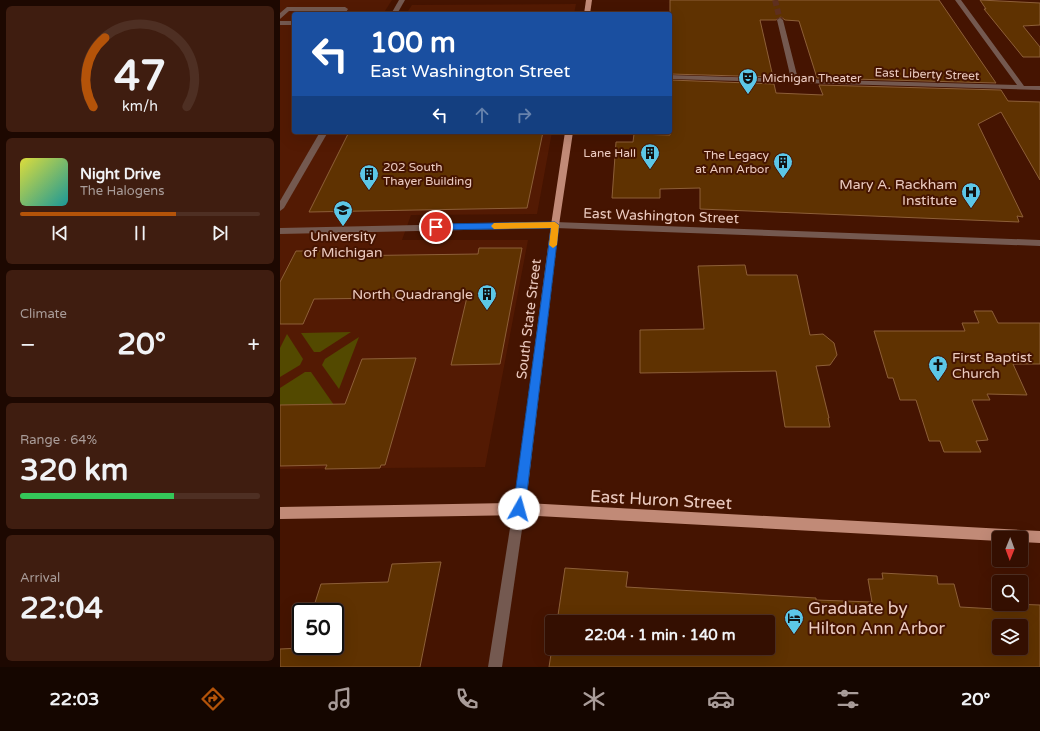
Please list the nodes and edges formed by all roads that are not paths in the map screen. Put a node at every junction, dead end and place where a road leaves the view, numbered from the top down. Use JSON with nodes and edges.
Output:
{"nodes":[{"id":1,"x":402,"y":0,"type":"edge"},
{"id":2,"x":589,"y":0,"type":"edge"},
{"id":3,"x":958,"y":0,"type":"edge"},
{"id":4,"x":343,"y":12,"type":"edge"},
{"id":5,"x":395,"y":12,"type":"edge"},
{"id":6,"x":587,"y":12,"type":"edge"},
{"id":7,"x":280,"y":17,"type":"edge"},
{"id":8,"x":780,"y":20,"type":"tunnel mouth"},
{"id":9,"x":280,"y":23,"type":"edge"},
{"id":10,"x":292,"y":23,"type":"edge"},
{"id":11,"x":672,"y":77,"type":"edge"},
{"id":12,"x":795,"y":81,"type":"junction"},
{"id":13,"x":1022,"y":88,"type":"junction"},
{"id":14,"x":1040,"y":88,"type":"edge"},
{"id":15,"x":323,"y":134,"type":"edge"},
{"id":16,"x":569,"y":134,"type":"edge"},
{"id":17,"x":280,"y":208,"type":"edge"},
{"id":18,"x":555,"y":225,"type":"junction"},
{"id":19,"x":280,"y":231,"type":"edge"},
{"id":20,"x":1040,"y":243,"type":"edge"},
{"id":21,"x":519,"y":509,"type":"junction"},
{"id":22,"x":280,"y":513,"type":"edge"},
{"id":23,"x":1040,"y":537,"type":"edge"},
{"id":24,"x":495,"y":667,"type":"edge"}],
"edges":[{"from":1,"to":5,"type":"street"},
{"from":2,"to":6,"type":"main road"},
{"from":3,"to":13,"type":"street"},
{"from":4,"to":7,"type":"street"},
{"from":8,"to":12,"type":"street"},
{"from":9,"to":10,"type":"street"},
{"from":11,"to":12,"type":"street","name":"East Liberty Street"},
{"from":12,"to":13,"type":"street","name":"East Liberty Street"},
{"from":13,"to":14,"type":"street","name":"East Liberty Street"},
{"from":15,"to":17,"type":"street"},
{"from":16,"to":18,"type":"main road","name":"South State Street"},
{"from":18,"to":19,"type":"street","name":"East Washington Street"},
{"from":18,"to":20,"type":"street","name":"East Washington Street"},
{"from":18,"to":21,"type":"main road","name":"South State Street"},
{"from":21,"to":22,"type":"main road","name":"East Huron Street"},
{"from":21,"to":23,"type":"main road","name":"East Huron Street"},
{"from":21,"to":24,"type":"street"}]}
